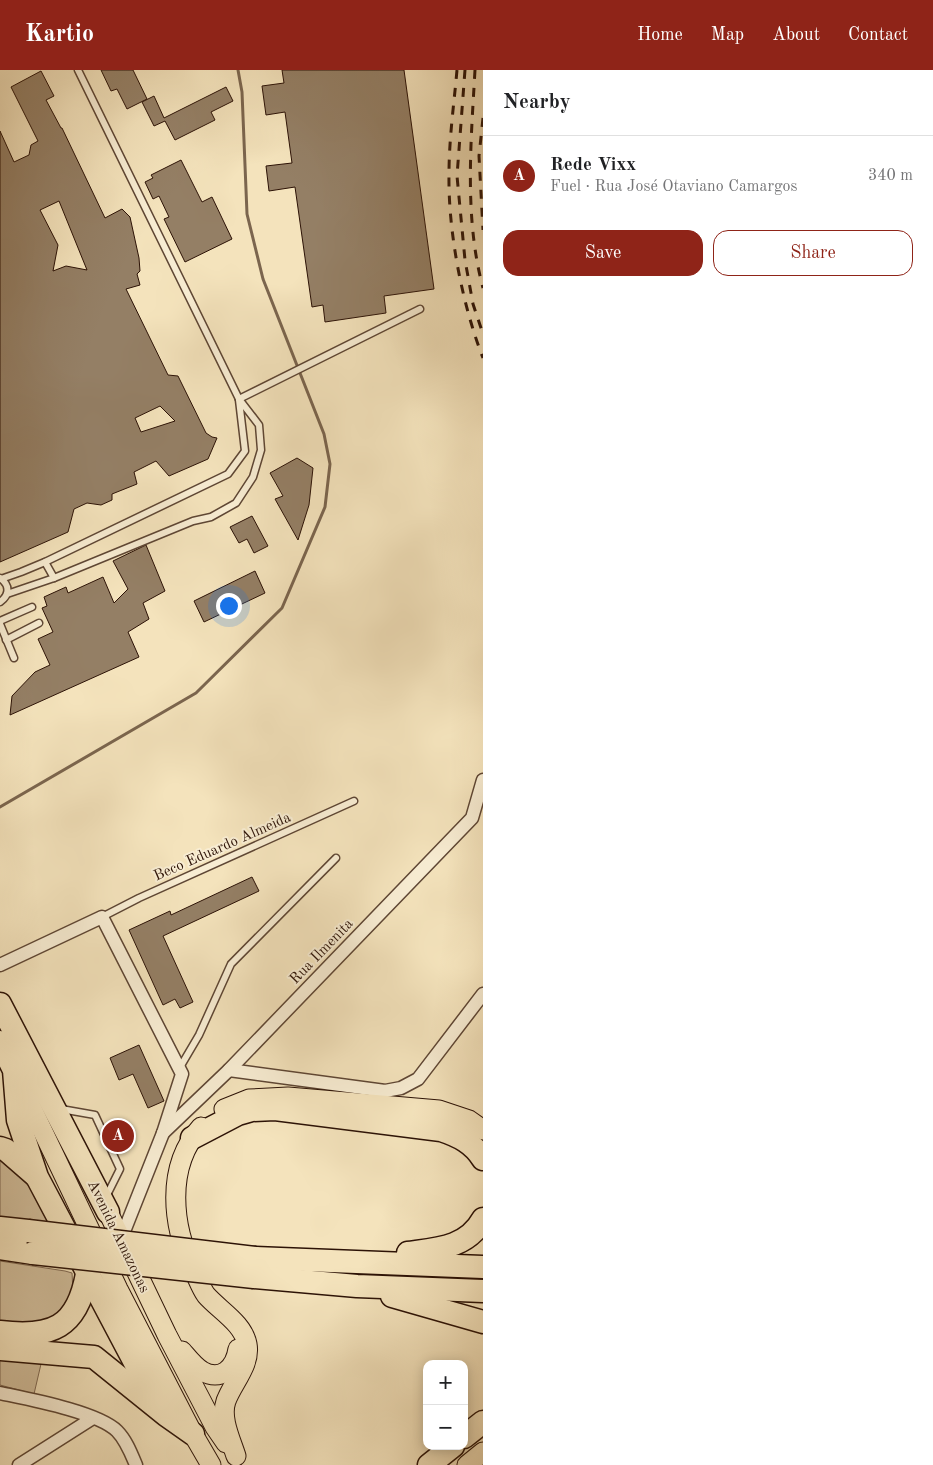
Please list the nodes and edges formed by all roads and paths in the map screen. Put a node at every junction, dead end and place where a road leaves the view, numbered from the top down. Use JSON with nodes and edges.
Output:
{"nodes":[{"id":1,"x":78,"y":70,"type":"edge"},
{"id":2,"x":420,"y":309,"type":"dead end"},
{"id":3,"x":239,"y":399,"type":"junction"},
{"id":4,"x":45,"y":562,"type":"junction"},
{"id":5,"x":1,"y":578,"type":"edge"},
{"id":6,"x":54,"y":578,"type":"junction"},
{"id":7,"x":7,"y":594,"type":"junction"},
{"id":8,"x":0,"y":602,"type":"edge"},
{"id":9,"x":32,"y":607,"type":"dead end"},
{"id":10,"x":0,"y":623,"type":"edge"},
{"id":11,"x":39,"y":623,"type":"dead end"},
{"id":12,"x":6,"y":640,"type":"junction"},
{"id":13,"x":14,"y":658,"type":"dead end"},
{"id":14,"x":483,"y":780,"type":"edge"},
{"id":15,"x":354,"y":801,"type":"dead end"},
{"id":16,"x":478,"y":815,"type":"edge"},
{"id":17,"x":336,"y":858,"type":"dead end"},
{"id":18,"x":102,"y":916,"type":"junction"},
{"id":19,"x":0,"y":965,"type":"edge"},
{"id":20,"x":483,"y":994,"type":"edge"},
{"id":21,"x":0,"y":1004,"type":"edge"},
{"id":22,"x":479,"y":1006,"type":"edge"},
{"id":23,"x":0,"y":1042,"type":"edge"},
{"id":24,"x":179,"y":1069,"type":"junction"},
{"id":25,"x":14,"y":1070,"type":"junction"},
{"id":26,"x":229,"y":1070,"type":"junction"},
{"id":27,"x":54,"y":1107,"type":"junction"},
{"id":28,"x":0,"y":1110,"type":"edge"},
{"id":29,"x":483,"y":1130,"type":"edge"},
{"id":30,"x":163,"y":1134,"type":"junction"},
{"id":31,"x":192,"y":1138,"type":"junction"},
{"id":32,"x":0,"y":1148,"type":"edge"},
{"id":33,"x":483,"y":1159,"type":"edge"},
{"id":34,"x":37,"y":1177,"type":"junction"},
{"id":35,"x":106,"y":1207,"type":"junction"},
{"id":36,"x":135,"y":1207,"type":"junction"},
{"id":37,"x":483,"y":1219,"type":"edge"},
{"id":38,"x":0,"y":1228,"type":"edge"},
{"id":39,"x":121,"y":1239,"type":"junction"},
{"id":40,"x":12,"y":1251,"type":"edge"},
{"id":41,"x":342,"y":1261,"type":"junction"},
{"id":42,"x":255,"y":1267,"type":"junction"},
{"id":43,"x":483,"y":1267,"type":"edge"},
{"id":44,"x":87,"y":1274,"type":"junction"},
{"id":45,"x":357,"y":1286,"type":"junction"},
{"id":46,"x":483,"y":1291,"type":"edge"},
{"id":47,"x":483,"y":1322,"type":"edge"},
{"id":48,"x":238,"y":1326,"type":"junction"},
{"id":49,"x":0,"y":1332,"type":"edge"},
{"id":50,"x":167,"y":1335,"type":"junction"},
{"id":51,"x":0,"y":1349,"type":"edge"},
{"id":52,"x":0,"y":1393,"type":"edge"},
{"id":53,"x":159,"y":1408,"type":"junction"},
{"id":54,"x":93,"y":1418,"type":"junction"},
{"id":55,"x":483,"y":1422,"type":"edge"},
{"id":56,"x":192,"y":1434,"type":"junction"},
{"id":57,"x":468,"y":1434,"type":"edge"},
{"id":58,"x":448,"y":1450,"type":"edge"},
{"id":59,"x":483,"y":1452,"type":"edge"},
{"id":60,"x":238,"y":1461,"type":"edge"},
{"id":61,"x":19,"y":1465,"type":"edge"},
{"id":62,"x":136,"y":1465,"type":"edge"},
{"id":63,"x":211,"y":1465,"type":"edge"},
{"id":64,"x":429,"y":1465,"type":"edge"},
{"id":65,"x":467,"y":1465,"type":"edge"}],
"edges":[{"from":1,"to":3,"type":"lane"},
{"from":2,"to":3,"type":"lane"},
{"from":3,"to":4,"type":"lane"},
{"from":3,"to":6,"type":"lane"},
{"from":4,"to":5,"type":"lane"},
{"from":4,"to":6,"type":"lane"},
{"from":5,"to":7,"type":"lane"},
{"from":6,"to":7,"type":"lane"},
{"from":7,"to":8,"type":"lane"},
{"from":9,"to":10,"type":"lane"},
{"from":10,"to":12,"type":"lane"},
{"from":11,"to":12,"type":"lane"},
{"from":12,"to":13,"type":"lane"},
{"from":14,"to":16,"type":"street","name":"Rua Ilmenita"},
{"from":15,"to":18,"type":"lane","name":"Beco Eduardo Almeida"},
{"from":16,"to":26,"type":"street","name":"Rua Ilmenita"},
{"from":17,"to":24,"type":"lane"},
{"from":18,"to":19,"type":"street"},
{"from":18,"to":24,"type":"street"},
{"from":20,"to":22,"type":"street"},
{"from":21,"to":27,"type":"highway","name":"Avenida Amazonas"},
{"from":22,"to":26,"type":"street"},
{"from":23,"to":25,"type":"highway","name":"Avenida Amazonas"},
{"from":24,"to":30,"type":"street"},
{"from":25,"to":28,"type":"highway"},
{"from":25,"to":34,"type":"highway"},
{"from":25,"to":56,"type":"main road","name":"Avenida Amazonas"},
{"from":26,"to":30,"type":"street","name":"Rua Ilmenita"},
{"from":27,"to":35,"type":"highway","name":"Avenida Amazonas"},
{"from":27,"to":35,"type":"lane"},
{"from":29,"to":31,"type":"main road"},
{"from":30,"to":36,"type":"street"},
{"from":31,"to":33,"type":"highway"},
{"from":31,"to":48,"type":"main road"},
{"from":32,"to":34,"type":"highway"},
{"from":34,"to":44,"type":"highway"},
{"from":35,"to":36,"type":"street"},
{"from":35,"to":39,"type":"main road","name":"Avenida Amazonas"},
{"from":36,"to":39,"type":"street"},
{"from":37,"to":41,"type":"highway"},
{"from":38,"to":42,"type":"highway","bridge":true},
{"from":39,"to":50,"type":"main road","name":"Avenida Amazonas"},
{"from":40,"to":42,"type":"highway","bridge":true},
{"from":41,"to":42,"type":"highway"},
{"from":41,"to":43,"type":"highway"},
{"from":42,"to":45,"type":"highway"},
{"from":44,"to":49,"type":"highway"},
{"from":44,"to":53,"type":"highway"},
{"from":45,"to":46,"type":"highway"},
{"from":45,"to":47,"type":"highway"},
{"from":48,"to":50,"type":"main road"},
{"from":48,"to":60,"type":"main road"},
{"from":50,"to":60,"type":"main road","name":"Avenida Amazonas"},
{"from":51,"to":53,"type":"highway"},
{"from":52,"to":54,"type":"street"},
{"from":53,"to":56,"type":"highway"},
{"from":54,"to":61,"type":"street"},
{"from":54,"to":62,"type":"street"},
{"from":55,"to":57,"type":"highway"},
{"from":56,"to":63,"type":"main road","name":"Avenida Amazonas"},
{"from":58,"to":64,"type":"highway"},
{"from":59,"to":65,"type":"main road"}]}
